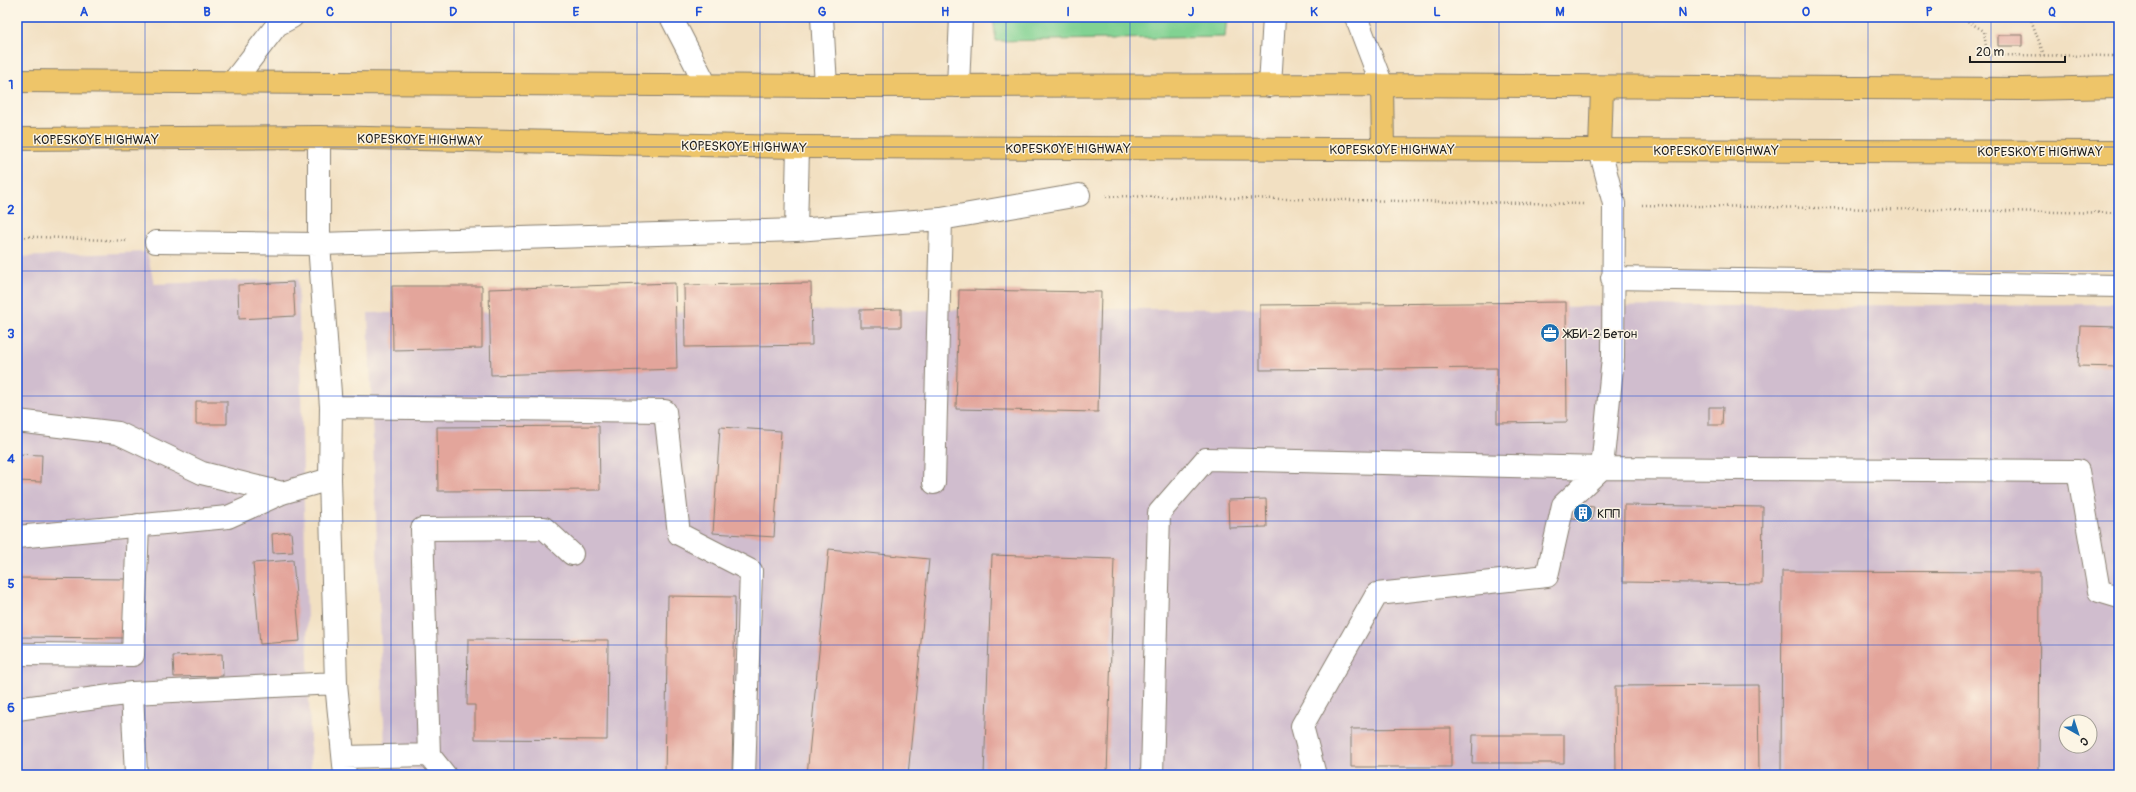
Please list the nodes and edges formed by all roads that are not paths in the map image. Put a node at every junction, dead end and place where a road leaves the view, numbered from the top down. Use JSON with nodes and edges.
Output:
{"nodes":[{"id":1,"x":292,"y":17,"type":"edge"},
{"id":2,"x":671,"y":17,"type":"edge"},
{"id":3,"x":822,"y":17,"type":"edge"},
{"id":4,"x":961,"y":17,"type":"edge"},
{"id":5,"x":1274,"y":17,"type":"edge"},
{"id":6,"x":1356,"y":17,"type":"edge"},
{"id":7,"x":17,"y":81,"type":"edge"},
{"id":8,"x":234,"y":82,"type":"junction"},
{"id":9,"x":706,"y":85,"type":"junction"},
{"id":10,"x":1382,"y":85,"type":"junction"},
{"id":11,"x":826,"y":86,"type":"junction"},
{"id":12,"x":958,"y":86,"type":"junction"},
{"id":13,"x":1270,"y":86,"type":"junction"},
{"id":14,"x":2119,"y":87,"type":"edge"},
{"id":15,"x":1602,"y":88,"type":"junction"},
{"id":16,"x":319,"y":137,"type":"junction"},
{"id":17,"x":17,"y":139,"type":"edge"},
{"id":18,"x":798,"y":147,"type":"junction"},
{"id":19,"x":1383,"y":149,"type":"junction"},
{"id":20,"x":1600,"y":150,"type":"junction"},
{"id":21,"x":2119,"y":152,"type":"edge"},
{"id":22,"x":1079,"y":195,"type":"dead end"},
{"id":23,"x":941,"y":219,"type":"junction"},
{"id":24,"x":796,"y":230,"type":"junction"},
{"id":25,"x":156,"y":242,"type":"road end"},
{"id":26,"x":319,"y":244,"type":"junction"},
{"id":27,"x":1612,"y":278,"type":"junction"},
{"id":28,"x":2119,"y":286,"type":"edge"},
{"id":29,"x":331,"y":407,"type":"junction"},
{"id":30,"x":17,"y":422,"type":"edge"},
{"id":31,"x":1602,"y":468,"type":"junction"},
{"id":32,"x":330,"y":479,"type":"junction"},
{"id":33,"x":934,"y":483,"type":"dead end"},
{"id":34,"x":282,"y":493,"type":"junction"},
{"id":35,"x":138,"y":525,"type":"junction"},
{"id":36,"x":17,"y":537,"type":"edge"},
{"id":37,"x":572,"y":554,"type":"dead end"},
{"id":38,"x":2119,"y":597,"type":"edge"},
{"id":39,"x":17,"y":654,"type":"edge"},
{"id":40,"x":336,"y":683,"type":"junction"},
{"id":41,"x":132,"y":693,"type":"junction"},
{"id":42,"x":17,"y":709,"type":"edge"},
{"id":43,"x":429,"y":754,"type":"junction"},
{"id":44,"x":345,"y":766,"type":"edge"},
{"id":45,"x":136,"y":775,"type":"edge"},
{"id":46,"x":445,"y":775,"type":"edge"},
{"id":47,"x":744,"y":775,"type":"edge"},
{"id":48,"x":1152,"y":775,"type":"edge"},
{"id":49,"x":1315,"y":775,"type":"edge"}],
"edges":[{"from":1,"to":8,"type":"lane"},
{"from":2,"to":9,"type":"lane"},
{"from":3,"to":11,"type":"lane"},
{"from":4,"to":12,"type":"lane"},
{"from":5,"to":13,"type":"lane"},
{"from":6,"to":10,"type":"lane"},
{"from":7,"to":8,"type":"main road"},
{"from":8,"to":9,"type":"main road"},
{"from":9,"to":11,"type":"main road"},
{"from":10,"to":13,"type":"main road"},
{"from":10,"to":15,"type":"main road"},
{"from":10,"to":19,"type":"main road"},
{"from":11,"to":12,"type":"main road"},
{"from":12,"to":13,"type":"main road"},
{"from":14,"to":15,"type":"main road"},
{"from":15,"to":20,"type":"main road"},
{"from":16,"to":17,"type":"main road","name":"KOPESKOYE HIGHWAY"},
{"from":16,"to":18,"type":"main road","name":"KOPESKOYE HIGHWAY"},
{"from":16,"to":26,"type":"lane"},
{"from":18,"to":19,"type":"main road","name":"KOPESKOYE HIGHWAY"},
{"from":18,"to":24,"type":"lane"},
{"from":19,"to":20,"type":"main road","name":"KOPESKOYE HIGHWAY"},
{"from":20,"to":21,"type":"main road","name":"KOPESKOYE HIGHWAY"},
{"from":20,"to":27,"type":"lane"},
{"from":22,"to":23,"type":"lane"},
{"from":23,"to":24,"type":"lane"},
{"from":23,"to":33,"type":"lane"},
{"from":24,"to":26,"type":"lane"},
{"from":25,"to":26,"type":"lane"},
{"from":26,"to":29,"type":"lane"},
{"from":27,"to":28,"type":"lane"},
{"from":27,"to":31,"type":"lane"},
{"from":29,"to":32,"type":"lane"},
{"from":29,"to":47,"type":"lane"},
{"from":30,"to":34,"type":"lane"},
{"from":31,"to":38,"type":"lane"},
{"from":31,"to":48,"type":"lane"},
{"from":31,"to":49,"type":"lane"},
{"from":32,"to":34,"type":"lane"},
{"from":32,"to":40,"type":"lane"},
{"from":34,"to":35,"type":"lane"},
{"from":35,"to":36,"type":"lane"},
{"from":35,"to":39,"type":"lane"},
{"from":37,"to":43,"type":"lane"},
{"from":40,"to":41,"type":"lane"},
{"from":40,"to":44,"type":"lane"},
{"from":41,"to":42,"type":"lane"},
{"from":41,"to":45,"type":"lane"},
{"from":43,"to":44,"type":"lane"},
{"from":43,"to":46,"type":"lane"}]}
